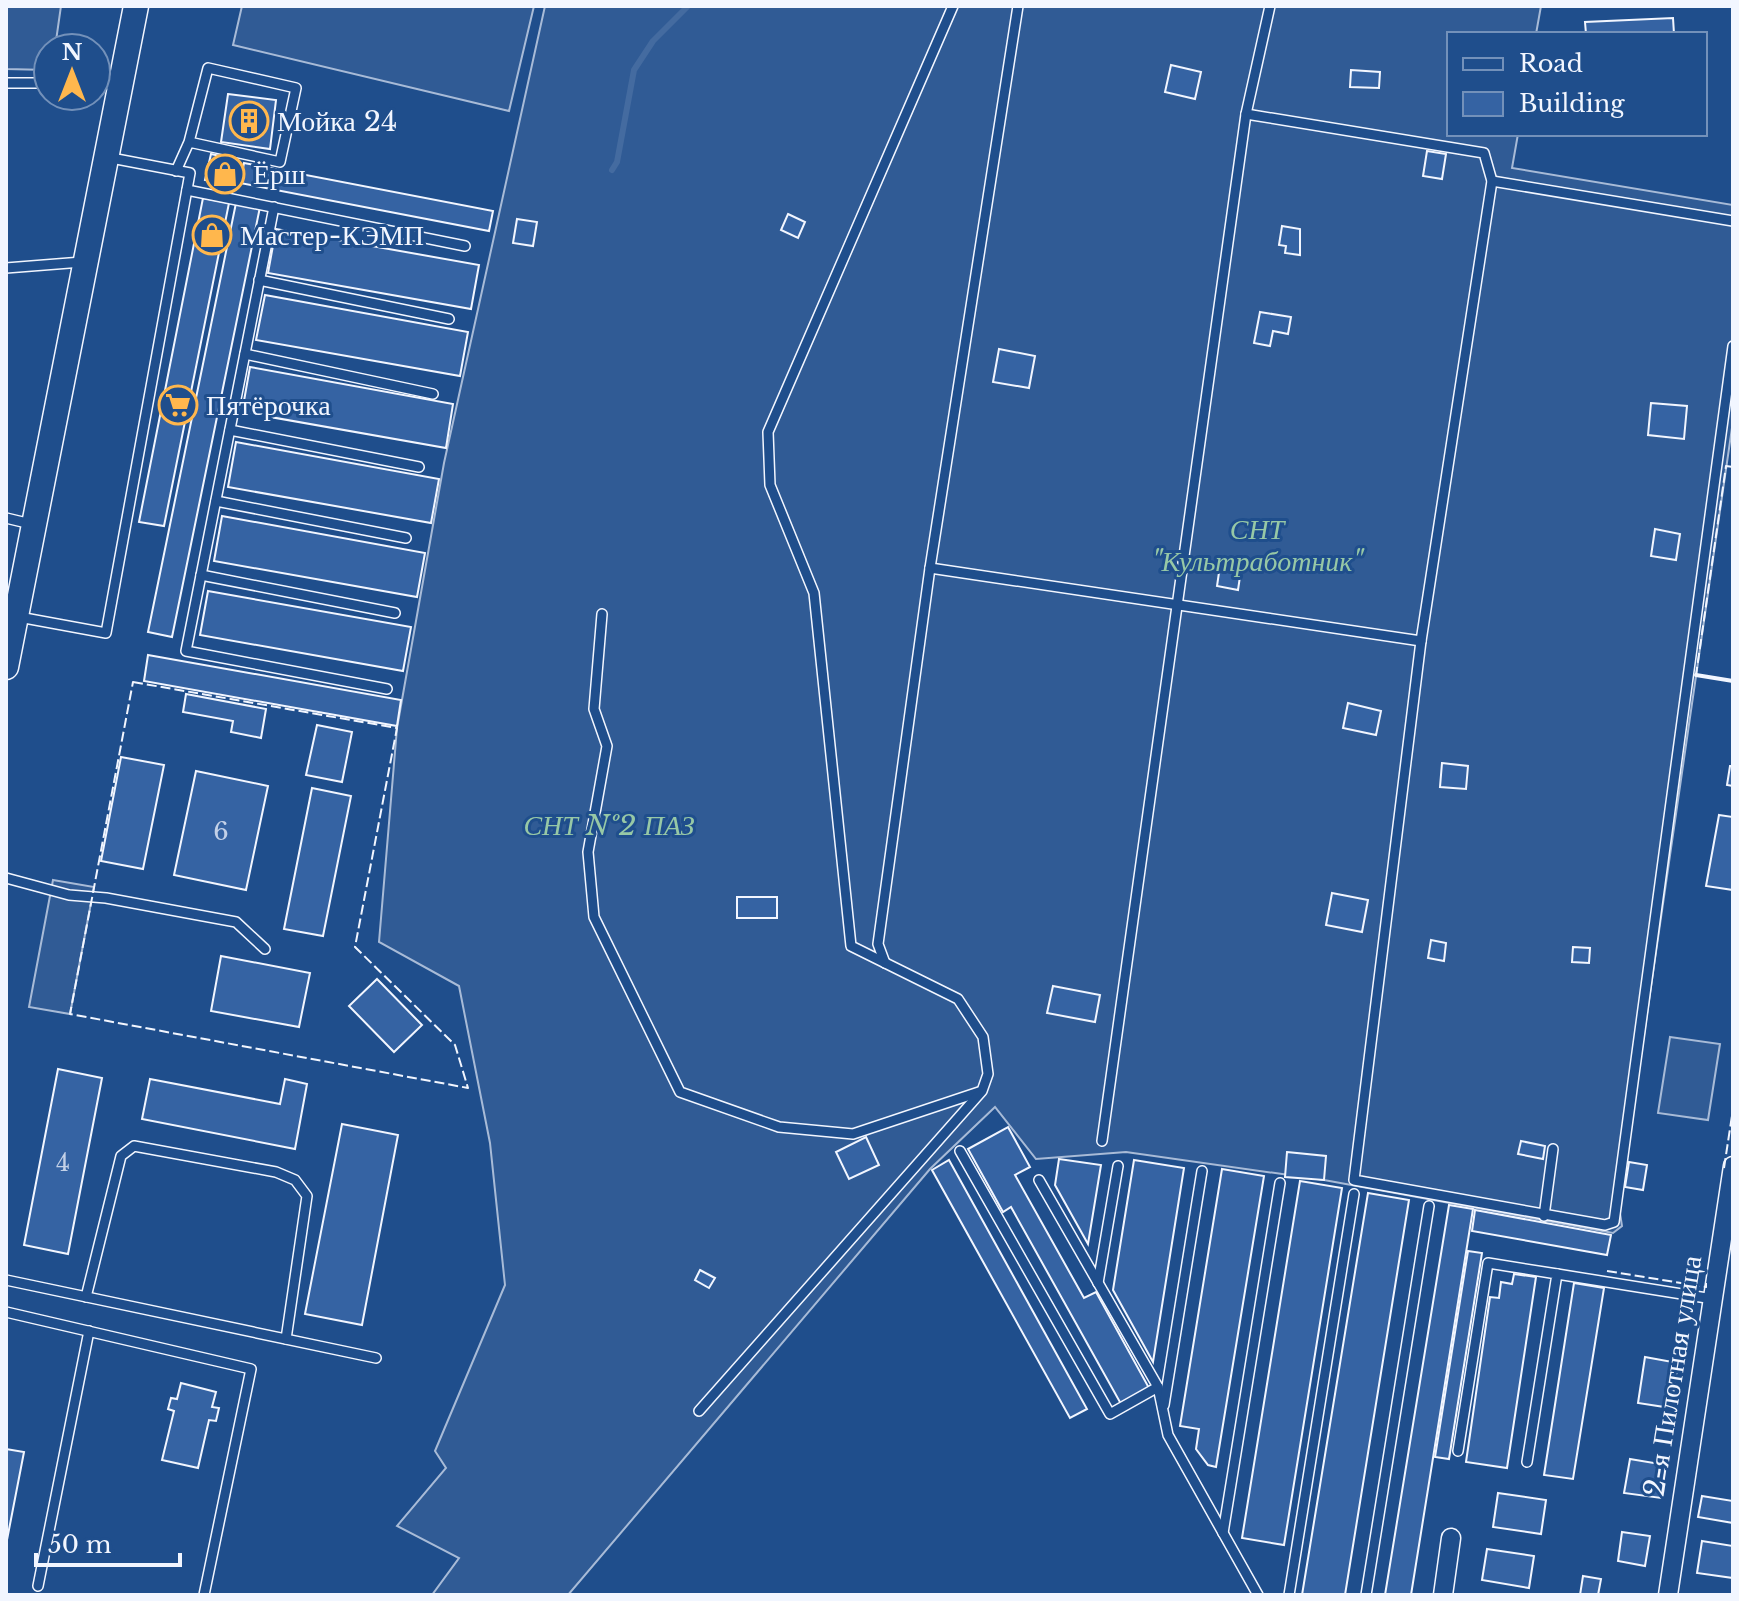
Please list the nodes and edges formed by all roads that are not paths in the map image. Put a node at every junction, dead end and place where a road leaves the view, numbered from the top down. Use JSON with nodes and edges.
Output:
{"nodes":[{"id":1,"x":136,"y":6,"type":"edge"},
{"id":2,"x":953,"y":6,"type":"edge"},
{"id":3,"x":1018,"y":6,"type":"edge"},
{"id":4,"x":1270,"y":6,"type":"edge"},
{"id":5,"x":6,"y":83,"type":"edge"},
{"id":6,"x":32,"y":83,"type":"edge"},
{"id":7,"x":112,"y":84,"type":"edge"},
{"id":8,"x":121,"y":84,"type":"junction"},
{"id":9,"x":1246,"y":114,"type":"junction"},
{"id":10,"x":189,"y":142,"type":"junction"},
{"id":11,"x":106,"y":157,"type":"junction"},
{"id":12,"x":176,"y":171,"type":"junction"},
{"id":13,"x":1492,"y":181,"type":"junction"},
{"id":14,"x":187,"y":190,"type":"junction"},
{"id":15,"x":274,"y":207,"type":"junction"},
{"id":16,"x":1733,"y":221,"type":"edge"},
{"id":17,"x":465,"y":246,"type":"dead end"},
{"id":18,"x":86,"y":262,"type":"junction"},
{"id":19,"x":6,"y":268,"type":"edge"},
{"id":20,"x":259,"y":280,"type":"junction"},
{"id":21,"x":449,"y":319,"type":"dead end"},
{"id":22,"x":1733,"y":346,"type":"edge"},
{"id":23,"x":245,"y":354,"type":"junction"},
{"id":24,"x":433,"y":394,"type":"dead end"},
{"id":25,"x":230,"y":430,"type":"junction"},
{"id":26,"x":419,"y":467,"type":"dead end"},
{"id":27,"x":216,"y":501,"type":"junction"},
{"id":28,"x":6,"y":518,"type":"edge"},
{"id":29,"x":34,"y":524,"type":"junction"},
{"id":30,"x":406,"y":538,"type":"dead end"},
{"id":31,"x":930,"y":568,"type":"junction"},
{"id":32,"x":201,"y":575,"type":"junction"},
{"id":33,"x":1177,"y":603,"type":"junction"},
{"id":34,"x":395,"y":613,"type":"dead end"},
{"id":35,"x":602,"y":614,"type":"dead end"},
{"id":36,"x":16,"y":617,"type":"junction"},
{"id":37,"x":1421,"y":641,"type":"junction"},
{"id":38,"x":6,"y":667,"type":"edge"},
{"id":39,"x":387,"y":689,"type":"dead end"},
{"id":40,"x":6,"y":878,"type":"edge"},
{"id":41,"x":265,"y":949,"type":"dead end"},
{"id":42,"x":885,"y":963,"type":"junction"},
{"id":43,"x":982,"y":1091,"type":"junction"},
{"id":44,"x":1102,"y":1141,"type":"dead end"},
{"id":45,"x":1553,"y":1149,"type":"dead end"},
{"id":46,"x":960,"y":1151,"type":"dead end"},
{"id":47,"x":1118,"y":1166,"type":"dead end"},
{"id":48,"x":1733,"y":1166,"type":"edge"},
{"id":49,"x":1202,"y":1171,"type":"dead end"},
{"id":50,"x":1039,"y":1180,"type":"dead end"},
{"id":51,"x":1280,"y":1183,"type":"dead end"},
{"id":52,"x":1354,"y":1194,"type":"dead end"},
{"id":53,"x":1429,"y":1206,"type":"dead end"},
{"id":54,"x":1544,"y":1216,"type":"junction"},
{"id":55,"x":1557,"y":1274,"type":"junction"},
{"id":56,"x":6,"y":1280,"type":"edge"},
{"id":57,"x":1098,"y":1283,"type":"junction"},
{"id":58,"x":86,"y":1297,"type":"junction"},
{"id":59,"x":1713,"y":1299,"type":"junction"},
{"id":60,"x":6,"y":1312,"type":"edge"},
{"id":61,"x":89,"y":1331,"type":"junction"},
{"id":62,"x":286,"y":1339,"type":"junction"},
{"id":63,"x":376,"y":1358,"type":"dead end"},
{"id":64,"x":1158,"y":1387,"type":"junction"},
{"id":65,"x":699,"y":1411,"type":"dead end"},
{"id":66,"x":1163,"y":1412,"type":"junction"},
{"id":67,"x":1458,"y":1451,"type":"dead end"},
{"id":68,"x":1527,"y":1462,"type":"dead end"},
{"id":69,"x":1223,"y":1533,"type":"junction"},
{"id":70,"x":1451,"y":1538,"type":"dead end"},
{"id":71,"x":38,"y":1586,"type":"dead end"},
{"id":72,"x":204,"y":1595,"type":"edge"},
{"id":73,"x":1258,"y":1595,"type":"edge"},
{"id":74,"x":1289,"y":1595,"type":"edge"},
{"id":75,"x":1366,"y":1595,"type":"edge"},
{"id":76,"x":1443,"y":1595,"type":"edge"},
{"id":77,"x":1668,"y":1595,"type":"edge"}],
"edges":[{"from":1,"to":8,"type":"main road"},
{"from":2,"to":42,"type":"lane"},
{"from":3,"to":31,"type":"lane"},
{"from":4,"to":9,"type":"lane"},
{"from":5,"to":6,"type":"lane"},
{"from":7,"to":8,"type":"lane"},
{"from":8,"to":11,"type":"main road"},
{"from":9,"to":13,"type":"lane"},
{"from":9,"to":33,"type":"lane"},
{"from":10,"to":10,"type":"lane"},
{"from":10,"to":12,"type":"lane"},
{"from":11,"to":12,"type":"lane"},
{"from":11,"to":18,"type":"main road"},
{"from":12,"to":14,"type":"lane"},
{"from":13,"to":16,"type":"lane"},
{"from":13,"to":37,"type":"lane"},
{"from":14,"to":15,"type":"lane"},
{"from":14,"to":36,"type":"lane"},
{"from":15,"to":17,"type":"lane"},
{"from":15,"to":20,"type":"lane"},
{"from":18,"to":19,"type":"lane"},
{"from":18,"to":29,"type":"main road"},
{"from":20,"to":21,"type":"lane"},
{"from":20,"to":23,"type":"lane"},
{"from":22,"to":54,"type":"lane"},
{"from":23,"to":24,"type":"lane"},
{"from":23,"to":25,"type":"lane"},
{"from":25,"to":26,"type":"lane"},
{"from":25,"to":27,"type":"lane"},
{"from":27,"to":30,"type":"lane"},
{"from":27,"to":32,"type":"lane"},
{"from":28,"to":29,"type":"lane"},
{"from":29,"to":36,"type":"main road"},
{"from":31,"to":33,"type":"lane"},
{"from":31,"to":42,"type":"lane"},
{"from":32,"to":34,"type":"lane"},
{"from":32,"to":39,"type":"lane"},
{"from":33,"to":37,"type":"lane"},
{"from":33,"to":44,"type":"lane"},
{"from":35,"to":43,"type":"lane"},
{"from":36,"to":38,"type":"main road"},
{"from":37,"to":54,"type":"lane"},
{"from":40,"to":41,"type":"lane"},
{"from":42,"to":43,"type":"lane"},
{"from":43,"to":65,"type":"lane"},
{"from":45,"to":54,"type":"lane"},
{"from":46,"to":64,"type":"lane"},
{"from":47,"to":57,"type":"lane"},
{"from":48,"to":59,"type":"street","name":"2-я Пилотная улица"},
{"from":49,"to":66,"type":"lane"},
{"from":50,"to":57,"type":"lane"},
{"from":51,"to":69,"type":"lane"},
{"from":52,"to":74,"type":"lane"},
{"from":53,"to":75,"type":"lane"},
{"from":55,"to":59,"type":"lane"},
{"from":55,"to":67,"type":"lane"},
{"from":55,"to":68,"type":"lane"},
{"from":56,"to":58,"type":"lane"},
{"from":57,"to":64,"type":"lane"},
{"from":58,"to":62,"type":"lane"},
{"from":58,"to":62,"type":"lane"},
{"from":59,"to":77,"type":"street","name":"2-я Пилотная улица"},
{"from":60,"to":61,"type":"lane"},
{"from":61,"to":71,"type":"lane"},
{"from":61,"to":72,"type":"lane"},
{"from":62,"to":63,"type":"lane"},
{"from":64,"to":66,"type":"lane"},
{"from":66,"to":69,"type":"lane"},
{"from":69,"to":73,"type":"lane"},
{"from":70,"to":76,"type":"street"}]}
